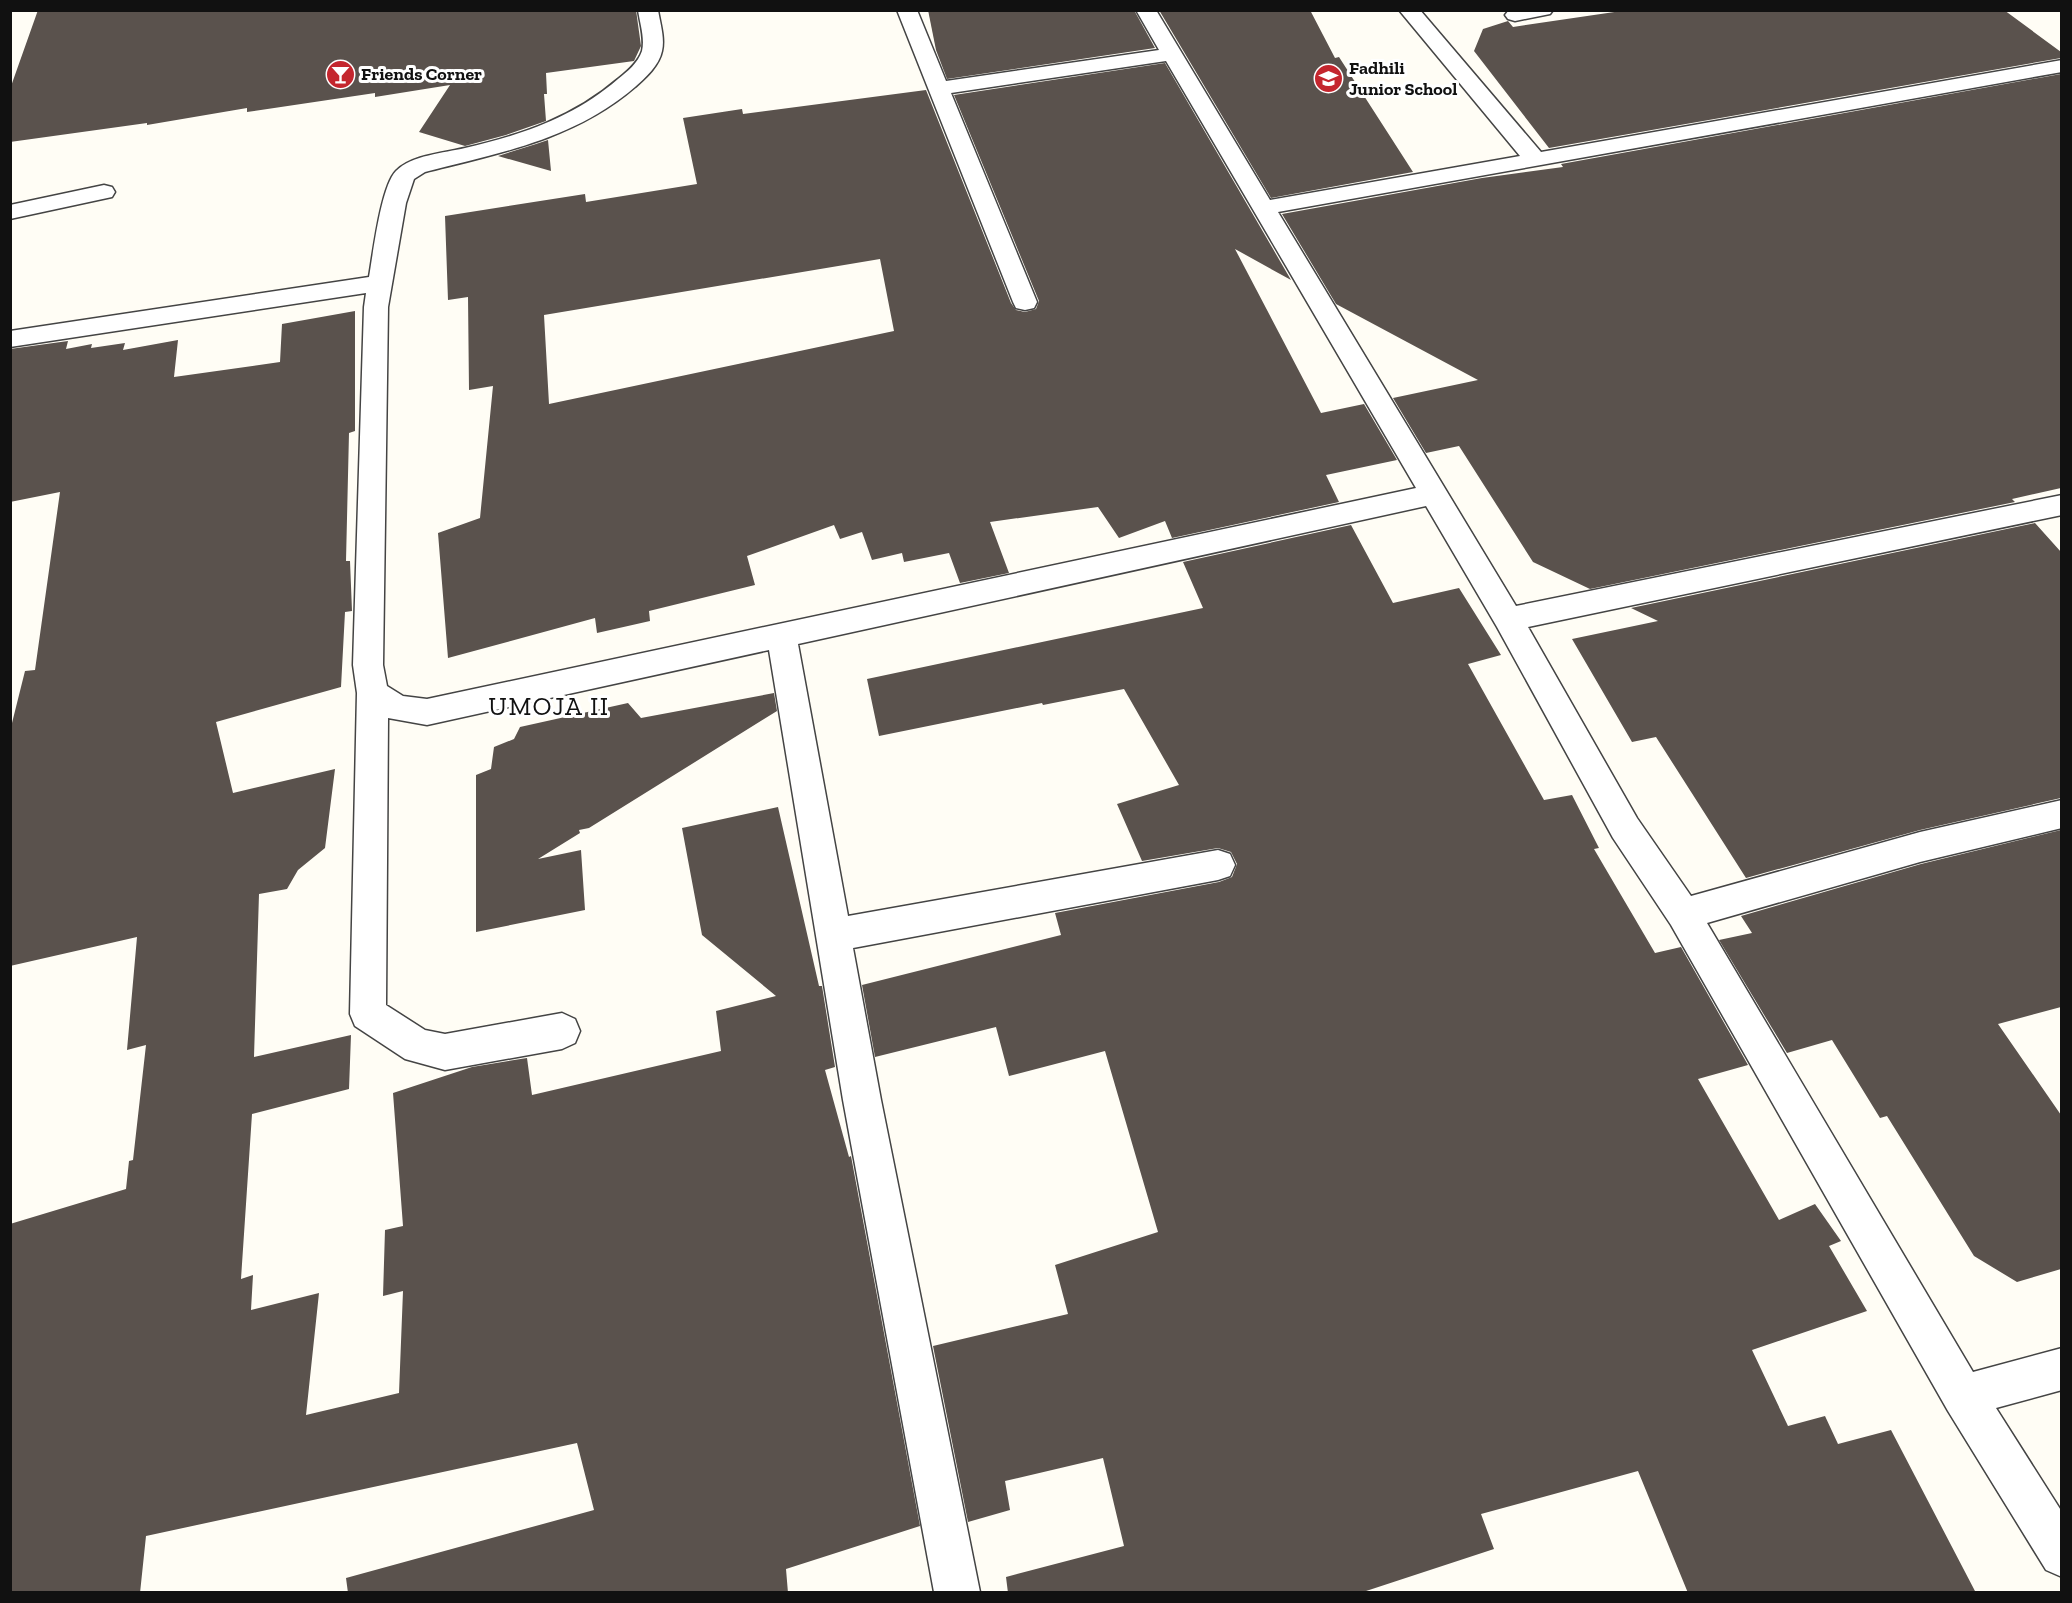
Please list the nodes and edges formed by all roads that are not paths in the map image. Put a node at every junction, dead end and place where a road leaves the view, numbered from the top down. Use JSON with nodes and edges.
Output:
{"nodes":[{"id":1,"x":648,"y":10,"type":"edge"},
{"id":2,"x":907,"y":10,"type":"edge"},
{"id":3,"x":1146,"y":10,"type":"edge"},
{"id":4,"x":1409,"y":10,"type":"edge"},
{"id":5,"x":1543,"y":10,"type":"edge"},
{"id":6,"x":1515,"y":15,"type":"dead end"},
{"id":7,"x":1172,"y":54,"type":"junction"},
{"id":8,"x":2061,"y":66,"type":"edge"},
{"id":9,"x":937,"y":89,"type":"junction"},
{"id":10,"x":1535,"y":159,"type":"junction"},
{"id":11,"x":104,"y":192,"type":"dead end"},
{"id":12,"x":1263,"y":208,"type":"junction"},
{"id":13,"x":10,"y":212,"type":"edge"},
{"id":14,"x":380,"y":283,"type":"junction"},
{"id":15,"x":1025,"y":302,"type":"dead end"},
{"id":16,"x":10,"y":339,"type":"edge"},
{"id":17,"x":1433,"y":494,"type":"junction"},
{"id":18,"x":2061,"y":505,"type":"edge"},
{"id":19,"x":1508,"y":619,"type":"junction"},
{"id":20,"x":781,"y":634,"type":"junction"},
{"id":21,"x":373,"y":693,"type":"junction"},
{"id":22,"x":2061,"y":814,"type":"edge"},
{"id":23,"x":1218,"y":865,"type":"dead end"},
{"id":24,"x":1683,"y":914,"type":"junction"},
{"id":25,"x":834,"y":935,"type":"junction"},
{"id":26,"x":562,"y":1031,"type":"dead end"},
{"id":27,"x":2061,"y":1369,"type":"edge"},
{"id":28,"x":1963,"y":1396,"type":"junction"},
{"id":29,"x":2061,"y":1554,"type":"edge"},
{"id":30,"x":957,"y":1593,"type":"edge"}],
"edges":[{"from":1,"to":14,"type":"street"},
{"from":2,"to":9,"type":"street"},
{"from":3,"to":7,"type":"street"},
{"from":4,"to":10,"type":"street"},
{"from":5,"to":6,"type":"street"},
{"from":7,"to":9,"type":"street"},
{"from":7,"to":12,"type":"street"},
{"from":8,"to":10,"type":"street"},
{"from":9,"to":15,"type":"street"},
{"from":10,"to":12,"type":"street"},
{"from":11,"to":13,"type":"street"},
{"from":12,"to":17,"type":"street"},
{"from":14,"to":16,"type":"street"},
{"from":14,"to":21,"type":"street"},
{"from":17,"to":19,"type":"street"},
{"from":17,"to":20,"type":"street"},
{"from":18,"to":19,"type":"street"},
{"from":19,"to":24,"type":"street"},
{"from":20,"to":21,"type":"street"},
{"from":20,"to":25,"type":"street"},
{"from":21,"to":26,"type":"street"},
{"from":22,"to":24,"type":"street"},
{"from":23,"to":25,"type":"street"},
{"from":24,"to":28,"type":"street"},
{"from":25,"to":30,"type":"street"},
{"from":27,"to":28,"type":"street"},
{"from":28,"to":29,"type":"street"}]}
